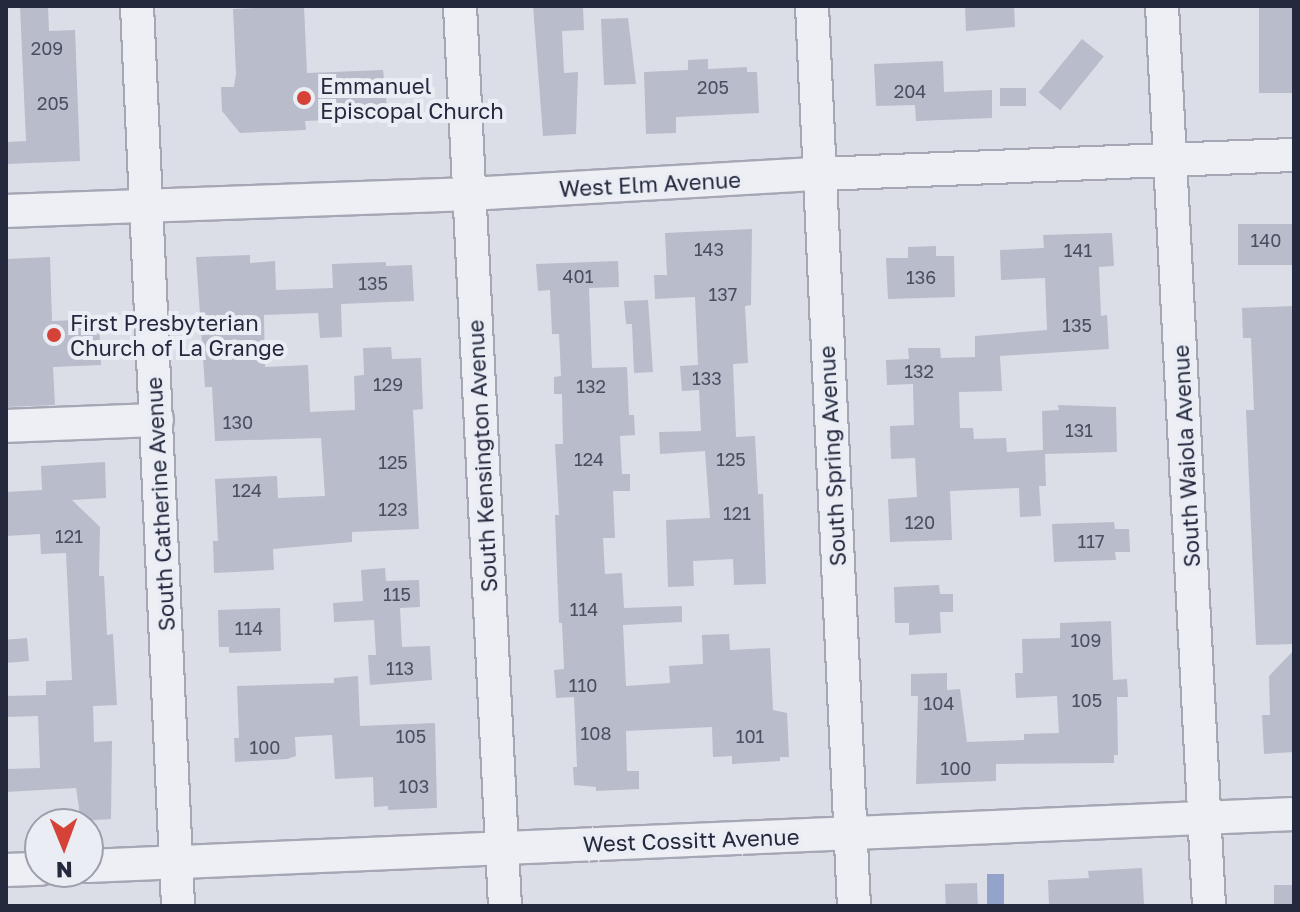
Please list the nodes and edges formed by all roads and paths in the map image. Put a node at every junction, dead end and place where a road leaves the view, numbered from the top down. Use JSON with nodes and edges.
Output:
{"nodes":[{"id":1,"x":137,"y":6,"type":"edge"},
{"id":2,"x":460,"y":6,"type":"edge"},
{"id":3,"x":812,"y":6,"type":"edge"},
{"id":4,"x":1162,"y":6,"type":"edge"},
{"id":5,"x":1294,"y":155,"type":"edge"},
{"id":6,"x":1169,"y":159,"type":"junction"},
{"id":7,"x":819,"y":174,"type":"junction"},
{"id":8,"x":468,"y":194,"type":"junction"},
{"id":9,"x":146,"y":203,"type":"junction"},
{"id":10,"x":6,"y":211,"type":"edge"},
{"id":11,"x":157,"y":420,"type":"junction"},
{"id":12,"x":6,"y":426,"type":"edge"},
{"id":13,"x":1294,"y":814,"type":"edge"},
{"id":14,"x":1205,"y":817,"type":"junction"},
{"id":15,"x":850,"y":833,"type":"junction"},
{"id":16,"x":503,"y":848,"type":"junction"},
{"id":17,"x":176,"y":863,"type":"junction"},
{"id":18,"x":104,"y":865,"type":"edge"},
{"id":19,"x":178,"y":906,"type":"edge"},
{"id":20,"x":505,"y":906,"type":"edge"},
{"id":21,"x":854,"y":906,"type":"edge"},
{"id":22,"x":1209,"y":906,"type":"edge"}],
"edges":[{"from":1,"to":9,"type":"street","name":"South Catherine Avenue"},
{"from":2,"to":8,"type":"street","name":"South Kensington Avenue"},
{"from":3,"to":7,"type":"street","name":"South Spring Avenue"},
{"from":4,"to":6,"type":"street","name":"South Waiola Avenue"},
{"from":5,"to":6,"type":"street","name":"West Elm Avenue"},
{"from":6,"to":7,"type":"street","name":"West Elm Avenue"},
{"from":6,"to":14,"type":"street","name":"South Waiola Avenue"},
{"from":7,"to":8,"type":"street","name":"West Elm Avenue"},
{"from":7,"to":15,"type":"street","name":"South Spring Avenue"},
{"from":8,"to":9,"type":"street","name":"West Elm Avenue"},
{"from":8,"to":16,"type":"street","name":"South Kensington Avenue"},
{"from":9,"to":10,"type":"street","name":"West Elm Avenue"},
{"from":9,"to":11,"type":"street","name":"South Catherine Avenue"},
{"from":11,"to":12,"type":"street"},
{"from":11,"to":17,"type":"street","name":"South Catherine Avenue"},
{"from":13,"to":14,"type":"street","name":"West Cossitt Avenue"},
{"from":14,"to":15,"type":"street","name":"West Cossitt Avenue"},
{"from":14,"to":22,"type":"street","name":"South Waiola Avenue"},
{"from":15,"to":16,"type":"street","name":"West Cossitt Avenue"},
{"from":15,"to":21,"type":"street","name":"South Spring Avenue"},
{"from":16,"to":17,"type":"street","name":"West Cossitt Avenue"},
{"from":16,"to":20,"type":"street","name":"South Kensington Avenue"},
{"from":17,"to":18,"type":"street","name":"West Cossitt Avenue"},
{"from":17,"to":19,"type":"street","name":"South Catherine Avenue"}]}
